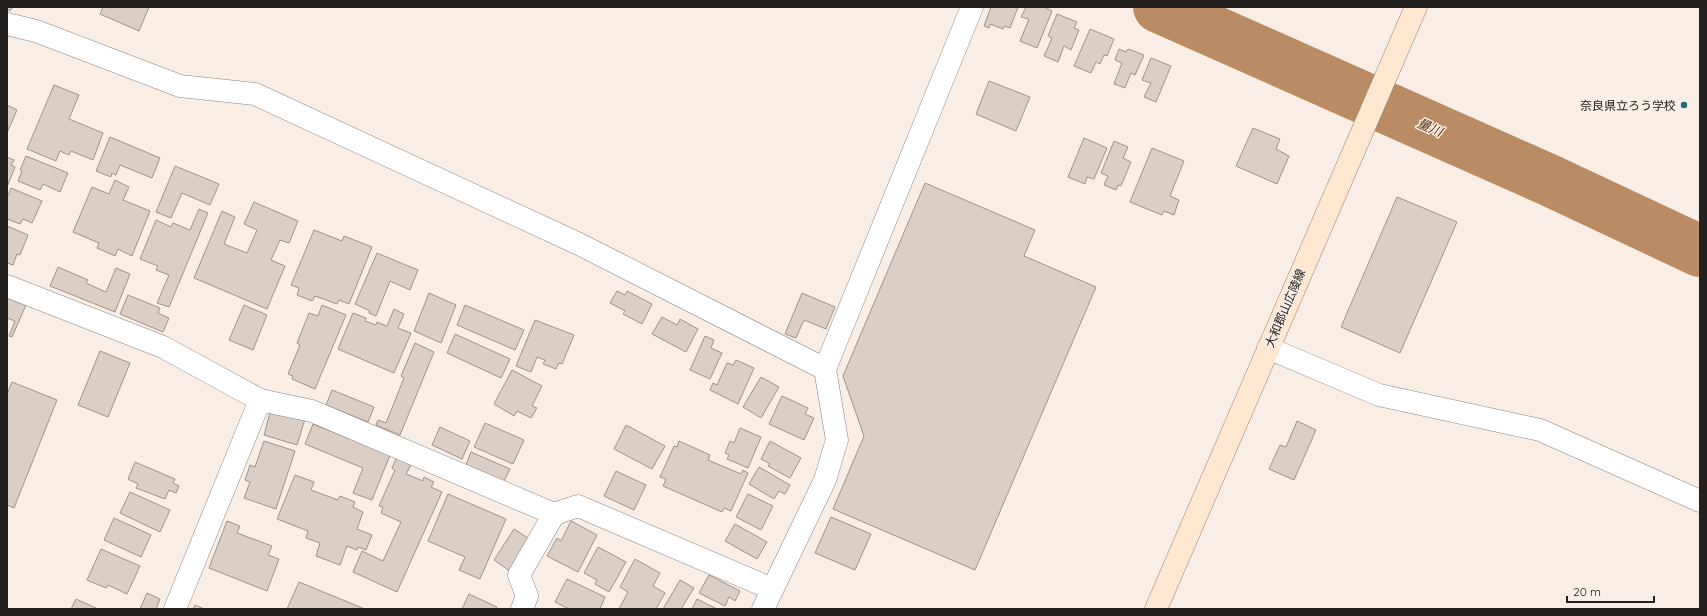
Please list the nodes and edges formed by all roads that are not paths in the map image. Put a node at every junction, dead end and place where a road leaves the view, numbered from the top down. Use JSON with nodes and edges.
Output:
{"nodes":[{"id":1,"x":972,"y":7,"type":"edge"},
{"id":2,"x":1416,"y":7,"type":"edge"},
{"id":3,"x":7,"y":24,"type":"edge"},
{"id":4,"x":7,"y":286,"type":"edge"},
{"id":5,"x":1268,"y":348,"type":"junction"},
{"id":6,"x":824,"y":369,"type":"junction"},
{"id":7,"x":260,"y":400,"type":"junction"},
{"id":8,"x":1700,"y":501,"type":"edge"},
{"id":9,"x":554,"y":514,"type":"junction"},
{"id":10,"x":772,"y":589,"type":"junction"},
{"id":11,"x":175,"y":609,"type":"edge"},
{"id":12,"x":522,"y":609,"type":"edge"},
{"id":13,"x":763,"y":609,"type":"edge"},
{"id":14,"x":1156,"y":609,"type":"edge"}],
"edges":[{"from":1,"to":6,"type":"street"},
{"from":2,"to":5,"type":"main road","name":"大和郡山広陵線"},
{"from":3,"to":6,"type":"street"},
{"from":4,"to":7,"type":"street"},
{"from":5,"to":8,"type":"street"},
{"from":5,"to":14,"type":"main road","name":"大和郡山広陵線"},
{"from":6,"to":10,"type":"street"},
{"from":7,"to":9,"type":"street"},
{"from":7,"to":11,"type":"street"},
{"from":9,"to":10,"type":"street"},
{"from":9,"to":12,"type":"street"},
{"from":10,"to":13,"type":"street"}]}
